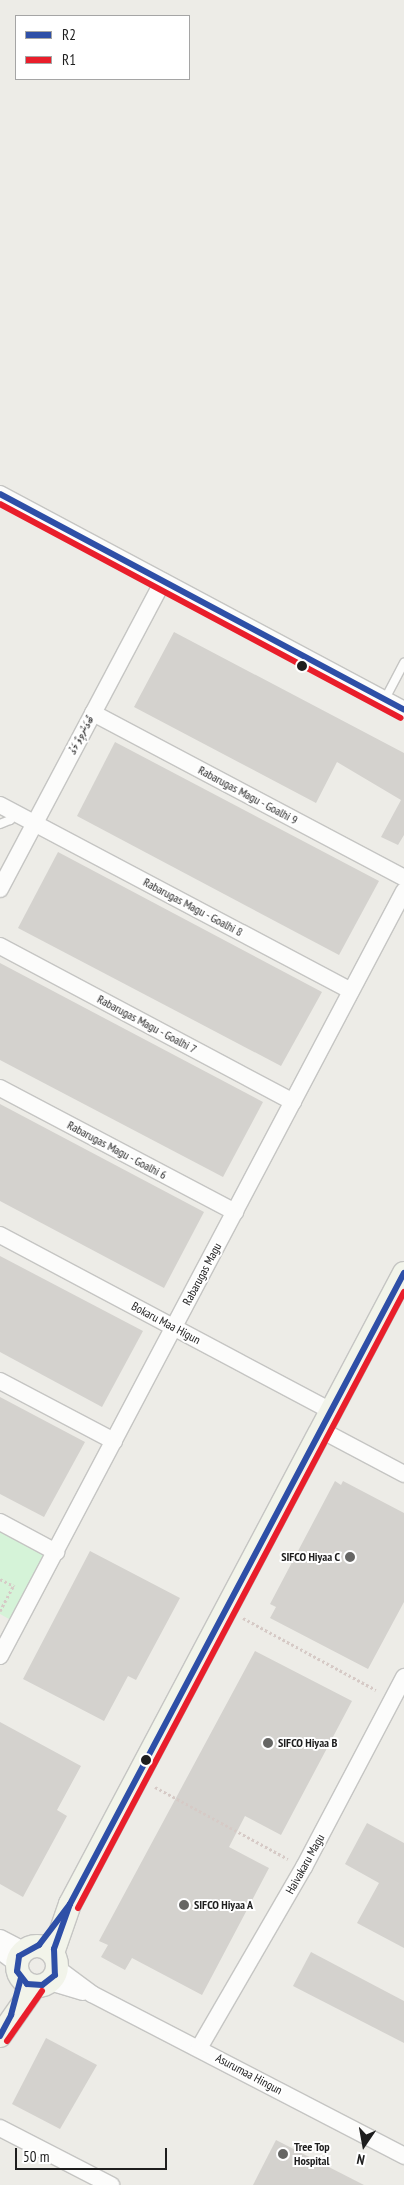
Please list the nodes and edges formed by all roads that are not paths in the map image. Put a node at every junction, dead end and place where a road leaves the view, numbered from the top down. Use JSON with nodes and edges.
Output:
{"nodes":[{"id":1,"x":0,"y":494,"type":"edge"},
{"id":2,"x":162,"y":580,"type":"junction"},
{"id":3,"x":404,"y":663,"type":"edge"},
{"id":4,"x":385,"y":699,"type":"junction"},
{"id":5,"x":404,"y":710,"type":"edge"},
{"id":6,"x":92,"y":713,"type":"junction"},
{"id":7,"x":7,"y":809,"type":"edge"},
{"id":8,"x":34,"y":823,"type":"junction"},
{"id":9,"x":0,"y":824,"type":"edge"},
{"id":10,"x":404,"y":878,"type":"edge"},
{"id":11,"x":0,"y":889,"type":"edge"},
{"id":12,"x":404,"y":890,"type":"edge"},
{"id":13,"x":0,"y":946,"type":"edge"},
{"id":14,"x":351,"y":991,"type":"junction"},
{"id":15,"x":0,"y":1088,"type":"edge"},
{"id":16,"x":293,"y":1102,"type":"junction"},
{"id":17,"x":235,"y":1212,"type":"junction"},
{"id":18,"x":0,"y":1235,"type":"edge"},
{"id":19,"x":404,"y":1273,"type":"edge"},
{"id":20,"x":174,"y":1327,"type":"junction"},
{"id":21,"x":0,"y":1381,"type":"edge"},
{"id":22,"x":326,"y":1420,"type":"junction"},
{"id":23,"x":114,"y":1441,"type":"junction"},
{"id":24,"x":404,"y":1474,"type":"edge"},
{"id":25,"x":0,"y":1522,"type":"edge"},
{"id":26,"x":56,"y":1552,"type":"junction"},
{"id":27,"x":0,"y":1656,"type":"edge"},
{"id":28,"x":404,"y":1677,"type":"edge"},
{"id":29,"x":0,"y":1938,"type":"edge"},
{"id":30,"x":33,"y":1964,"type":"edge"},
{"id":31,"x":0,"y":2036,"type":"edge"},
{"id":32,"x":200,"y":2048,"type":"junction"},
{"id":33,"x":0,"y":2128,"type":"edge"},
{"id":34,"x":404,"y":2156,"type":"edge"},
{"id":35,"x":111,"y":2185,"type":"edge"}],
"edges":[{"from":1,"to":2,"type":"street"},
{"from":2,"to":4,"type":"street"},
{"from":2,"to":6,"type":"street","name":"ބޯގަންވިލާ މަގު"},
{"from":3,"to":4,"type":"lane"},
{"from":4,"to":5,"type":"street"},
{"from":6,"to":8,"type":"street","name":"ބޯގަންވިލާ މަގު"},
{"from":6,"to":10,"type":"street","name":"Rabarugas Magu - Goalhi 9"},
{"from":7,"to":8,"type":"street","name":"Rabarugas Magu - Goalhi 8"},
{"from":7,"to":9,"type":"lane"},
{"from":8,"to":11,"type":"street","name":"ބޯގަންވިލާ މަގު"},
{"from":8,"to":14,"type":"street","name":"Rabarugas Magu - Goalhi 8"},
{"from":12,"to":14,"type":"street","name":"Rabarugas Magu"},
{"from":13,"to":16,"type":"street","name":"Rabarugas Magu - Goalhi 7"},
{"from":14,"to":16,"type":"street","name":"Rabarugas Magu"},
{"from":15,"to":17,"type":"street","name":"Rabarugas Magu - Goalhi 6"},
{"from":16,"to":17,"type":"street","name":"Rabarugas Magu"},
{"from":17,"to":20,"type":"street","name":"Rabarugas Magu"},
{"from":18,"to":20,"type":"street","name":"Bokaru Maa Higun"},
{"from":19,"to":22,"type":"street"},
{"from":20,"to":22,"type":"street","name":"Bokaru Maa Higun"},
{"from":20,"to":23,"type":"street","name":"Rabarugas Magu"},
{"from":21,"to":23,"type":"street"},
{"from":22,"to":24,"type":"street","name":"Bokaru Maa Higun"},
{"from":22,"to":30,"type":"street"},
{"from":23,"to":26,"type":"street","name":"Rabarugas Magu"},
{"from":25,"to":26,"type":"street"},
{"from":26,"to":27,"type":"street","name":"Rabarugas Magu"},
{"from":28,"to":32,"type":"street","name":"Haivakaru Magu"},
{"from":29,"to":30,"type":"street","name":"Asurumaa Hingun"},
{"from":30,"to":31,"type":"street"},
{"from":30,"to":32,"type":"street","name":"Asurumaa Hingun"},
{"from":32,"to":34,"type":"street","name":"Asurumaa Hingun"},
{"from":33,"to":35,"type":"street"}]}
